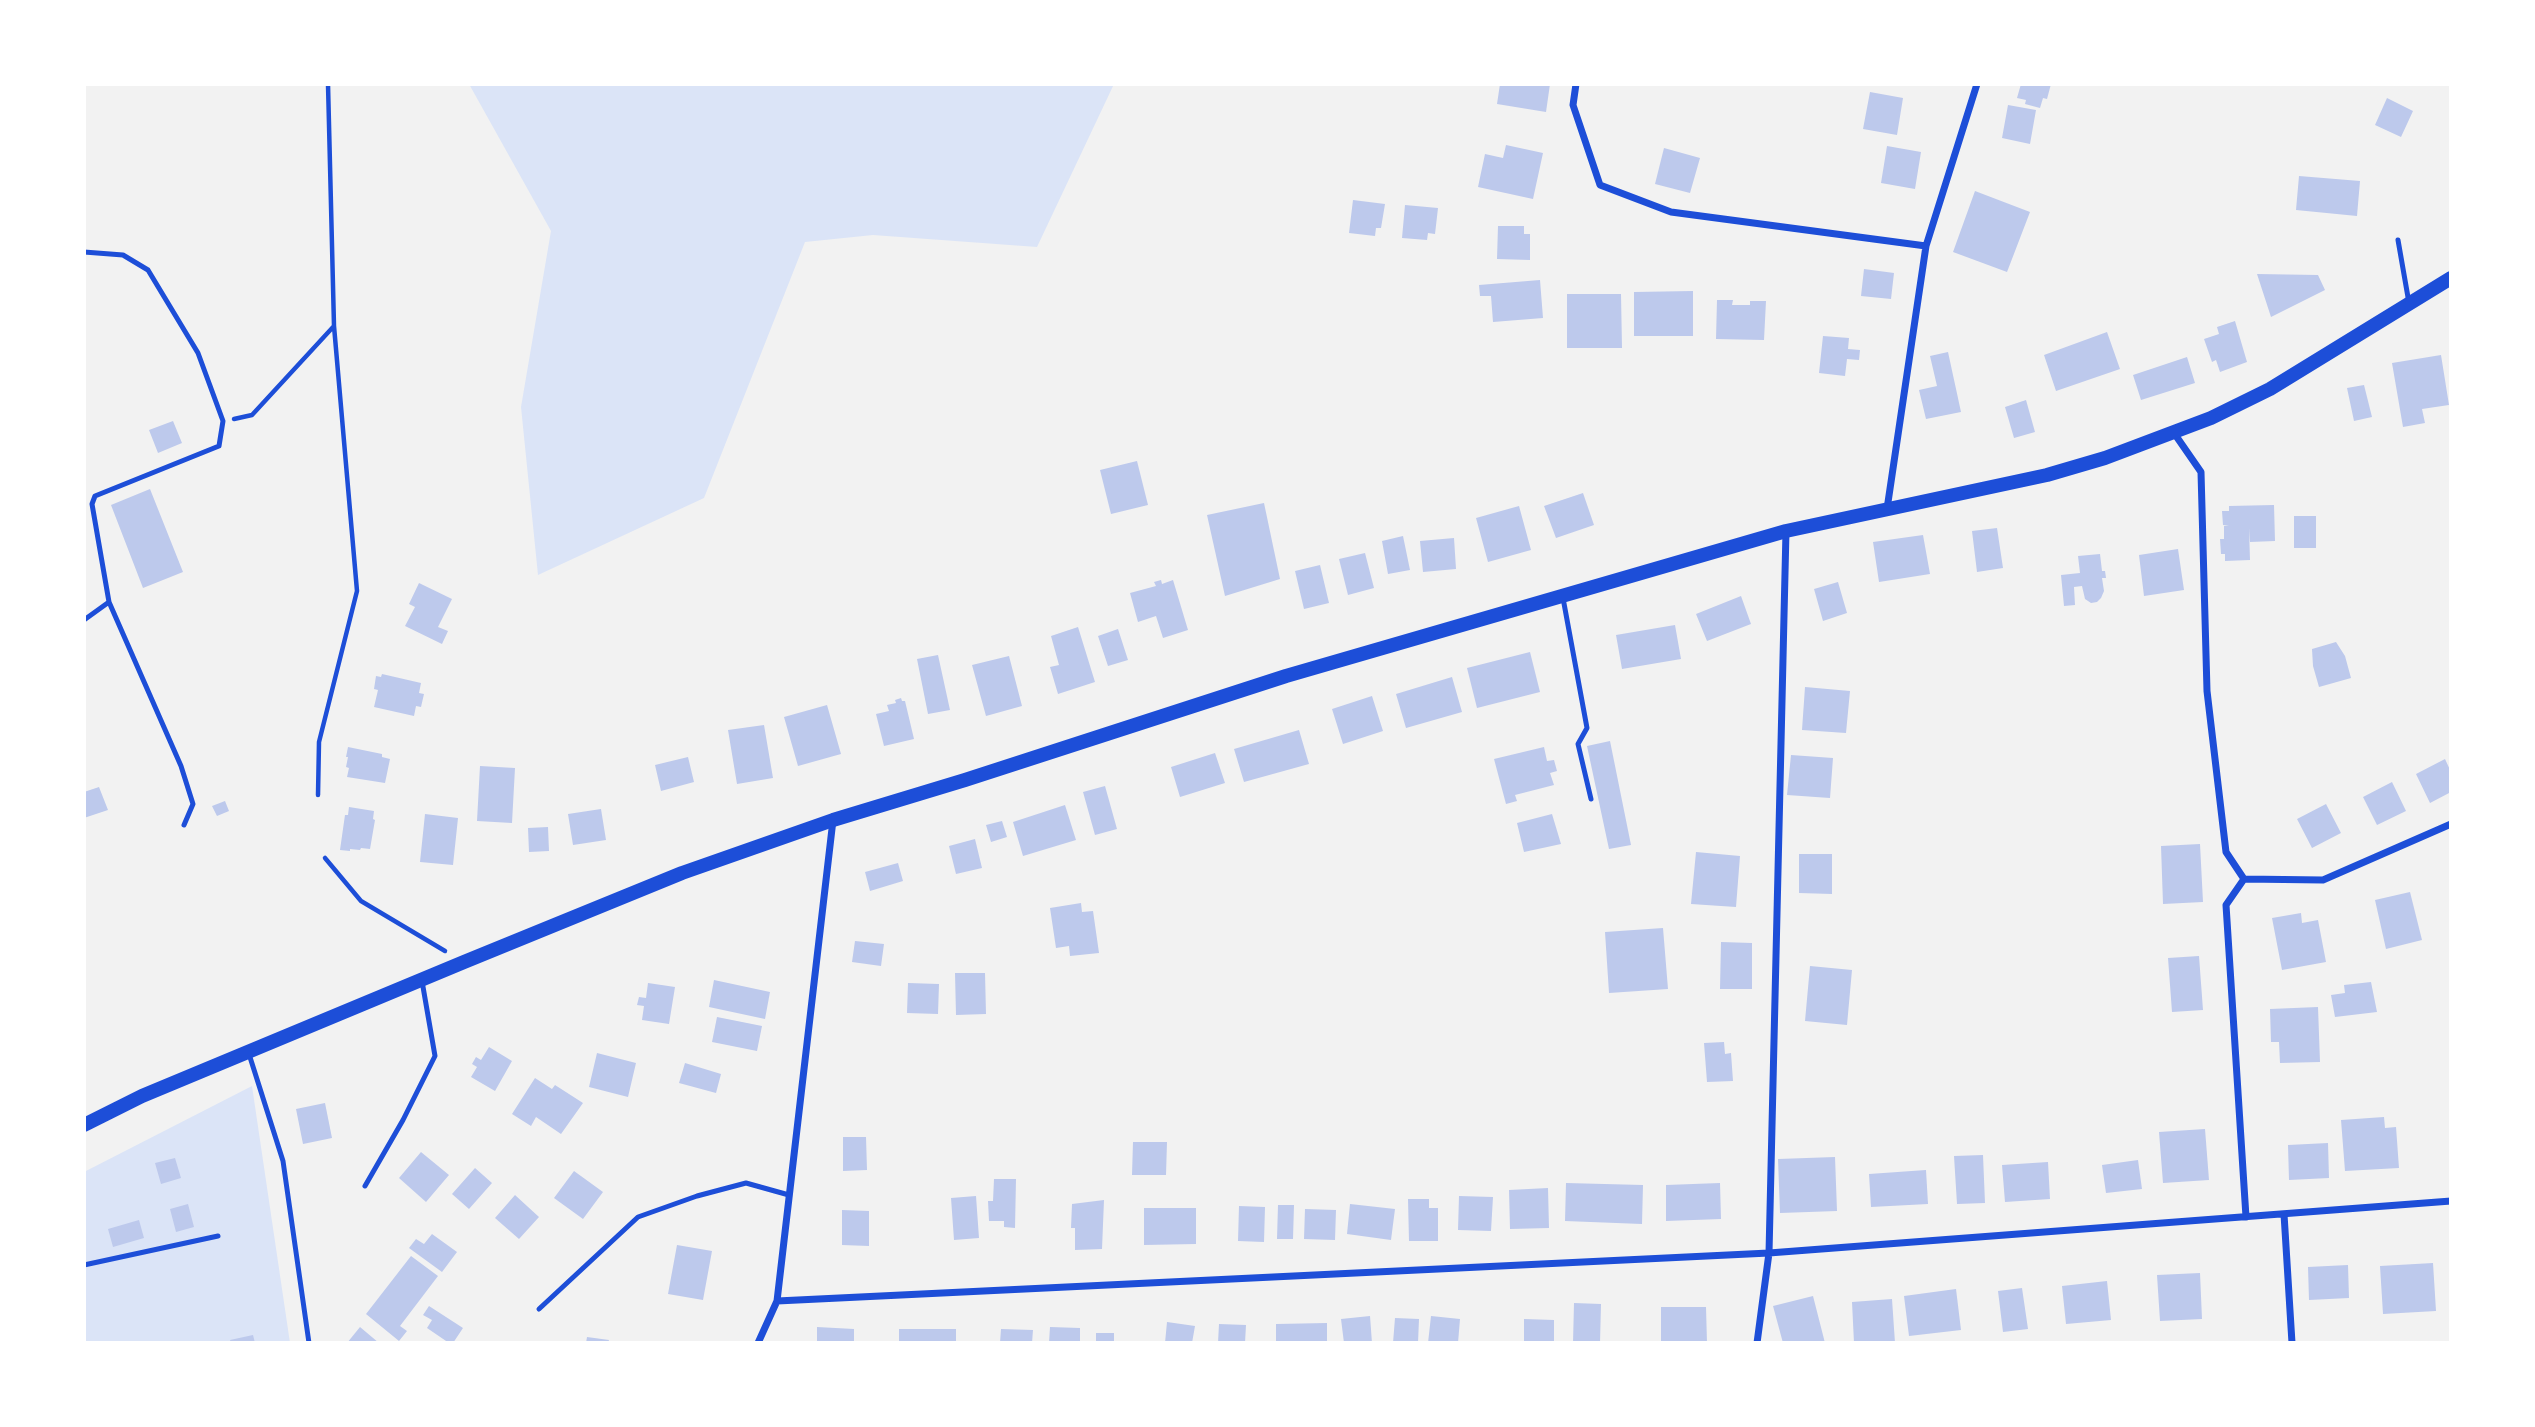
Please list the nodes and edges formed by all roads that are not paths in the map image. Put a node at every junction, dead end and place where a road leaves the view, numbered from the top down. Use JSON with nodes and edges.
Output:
{"nodes":[{"id":1,"x":1576,"y":84,"type":"edge"},
{"id":2,"x":1977,"y":84,"type":"edge"},
{"id":3,"x":2398,"y":240,"type":"dead end"},
{"id":4,"x":1926,"y":246,"type":"junction"},
{"id":5,"x":84,"y":252,"type":"edge"},
{"id":6,"x":2451,"y":278,"type":"edge"},
{"id":7,"x":2409,"y":304,"type":"junction"},
{"id":8,"x":2174,"y":433,"type":"junction"},
{"id":9,"x":1886,"y":510,"type":"junction"},
{"id":10,"x":1786,"y":531,"type":"junction"},
{"id":11,"x":1562,"y":596,"type":"junction"},
{"id":12,"x":109,"y":602,"type":"junction"},
{"id":13,"x":84,"y":620,"type":"edge"},
{"id":14,"x":1591,"y":799,"type":"dead end"},
{"id":15,"x":833,"y":820,"type":"junction"},
{"id":16,"x":2451,"y":824,"type":"edge"},
{"id":17,"x":184,"y":825,"type":"dead end"},
{"id":18,"x":2244,"y":879,"type":"junction"},
{"id":19,"x":422,"y":979,"type":"junction"},
{"id":20,"x":248,"y":1051,"type":"junction"},
{"id":21,"x":84,"y":1125,"type":"edge"},
{"id":22,"x":365,"y":1186,"type":"dead end"},
{"id":23,"x":789,"y":1195,"type":"junction"},
{"id":24,"x":2451,"y":1201,"type":"edge"},
{"id":25,"x":2284,"y":1214,"type":"junction"},
{"id":26,"x":2246,"y":1217,"type":"junction"},
{"id":27,"x":218,"y":1236,"type":"dead end"},
{"id":28,"x":1769,"y":1253,"type":"junction"},
{"id":29,"x":84,"y":1265,"type":"edge"},
{"id":30,"x":777,"y":1301,"type":"junction"},
{"id":31,"x":538,"y":1309,"type":"dead end"},
{"id":32,"x":309,"y":1343,"type":"edge"},
{"id":33,"x":758,"y":1343,"type":"edge"},
{"id":34,"x":1757,"y":1343,"type":"edge"},
{"id":35,"x":2292,"y":1343,"type":"edge"}],
"edges":[{"from":1,"to":4,"type":"street"},
{"from":2,"to":4,"type":"street"},
{"from":3,"to":7,"type":"lane"},
{"from":4,"to":9,"type":"street"},
{"from":5,"to":12,"type":"lane"},
{"from":6,"to":7,"type":"main road"},
{"from":7,"to":8,"type":"main road"},
{"from":8,"to":9,"type":"main road"},
{"from":8,"to":18,"type":"street"},
{"from":9,"to":10,"type":"main road"},
{"from":10,"to":11,"type":"main road"},
{"from":10,"to":28,"type":"street"},
{"from":11,"to":14,"type":"lane"},
{"from":11,"to":15,"type":"main road"},
{"from":12,"to":13,"type":"lane"},
{"from":12,"to":17,"type":"lane"},
{"from":15,"to":19,"type":"main road"},
{"from":15,"to":23,"type":"street"},
{"from":16,"to":18,"type":"street"},
{"from":18,"to":26,"type":"street"},
{"from":19,"to":20,"type":"main road"},
{"from":19,"to":22,"type":"lane"},
{"from":20,"to":21,"type":"main road"},
{"from":20,"to":32,"type":"lane"},
{"from":23,"to":30,"type":"street"},
{"from":23,"to":31,"type":"lane"},
{"from":24,"to":25,"type":"street"},
{"from":25,"to":26,"type":"street"},
{"from":25,"to":35,"type":"street"},
{"from":26,"to":28,"type":"street"},
{"from":27,"to":29,"type":"lane"},
{"from":28,"to":30,"type":"street"},
{"from":28,"to":34,"type":"street"},
{"from":30,"to":33,"type":"street"}]}
